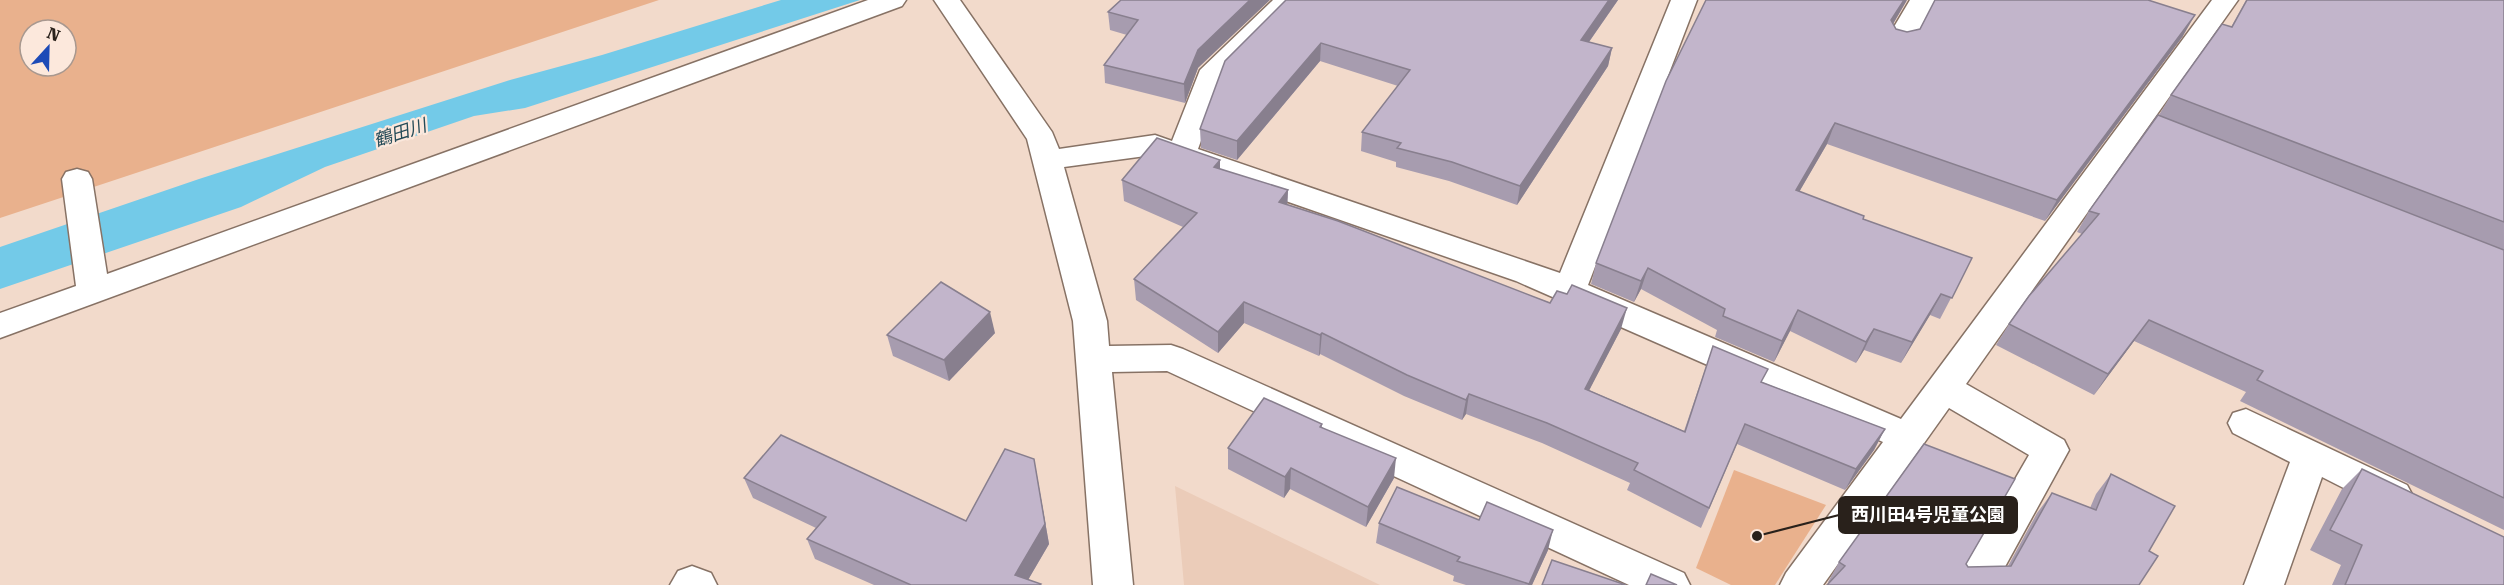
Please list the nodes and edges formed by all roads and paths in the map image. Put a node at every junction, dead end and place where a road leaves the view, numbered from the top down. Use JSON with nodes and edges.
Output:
{"nodes":[{"id":1,"x":893,"y":0,"type":"edge"},
{"id":2,"x":948,"y":0,"type":"edge"},
{"id":3,"x":1288,"y":0,"type":"edge"},
{"id":4,"x":1684,"y":0,"type":"edge"},
{"id":5,"x":1923,"y":0,"type":"edge"},
{"id":6,"x":2220,"y":1,"type":"edge"},
{"id":7,"x":1899,"y":42,"type":"edge"},
{"id":8,"x":1182,"y":154,"type":"junction"},
{"id":9,"x":1047,"y":160,"type":"junction"},
{"id":10,"x":77,"y":188,"type":"dead end"},
{"id":11,"x":92,"y":282,"type":"junction"},
{"id":12,"x":1569,"y":291,"type":"junction"},
{"id":13,"x":1,"y":326,"type":"edge"},
{"id":14,"x":1094,"y":359,"type":"junction"},
{"id":15,"x":1942,"y":387,"type":"junction"},
{"id":16,"x":2246,"y":423,"type":"dead end"},
{"id":17,"x":1907,"y":437,"type":"junction"},
{"id":18,"x":2311,"y":456,"type":"junction"},
{"id":19,"x":2429,"y":513,"type":"edge"},
{"id":20,"x":690,"y":585,"type":"edge"},
{"id":21,"x":697,"y":585,"type":"edge"},
{"id":22,"x":1113,"y":585,"type":"edge"},
{"id":23,"x":1670,"y":585,"type":"edge"},
{"id":24,"x":1800,"y":585,"type":"edge"},
{"id":25,"x":1974,"y":585,"type":"edge"},
{"id":26,"x":2264,"y":585,"type":"edge"}],
"edges":[{"from":1,"to":11,"type":"street"},
{"from":2,"to":9,"type":"street"},
{"from":3,"to":8,"type":"street"},
{"from":4,"to":12,"type":"street"},
{"from":5,"to":7,"type":"street"},
{"from":6,"to":15,"type":"street"},
{"from":8,"to":9,"type":"street"},
{"from":8,"to":12,"type":"street"},
{"from":9,"to":14,"type":"street"},
{"from":10,"to":11,"type":"street"},
{"from":11,"to":13,"type":"street"},
{"from":12,"to":17,"type":"street"},
{"from":14,"to":22,"type":"street"},
{"from":14,"to":23,"type":"street"},
{"from":15,"to":17,"type":"street"},
{"from":15,"to":25,"type":"street"},
{"from":16,"to":18,"type":"street"},
{"from":17,"to":24,"type":"street"},
{"from":18,"to":19,"type":"street"},
{"from":18,"to":26,"type":"street"},
{"from":20,"to":21,"type":"street"}]}
